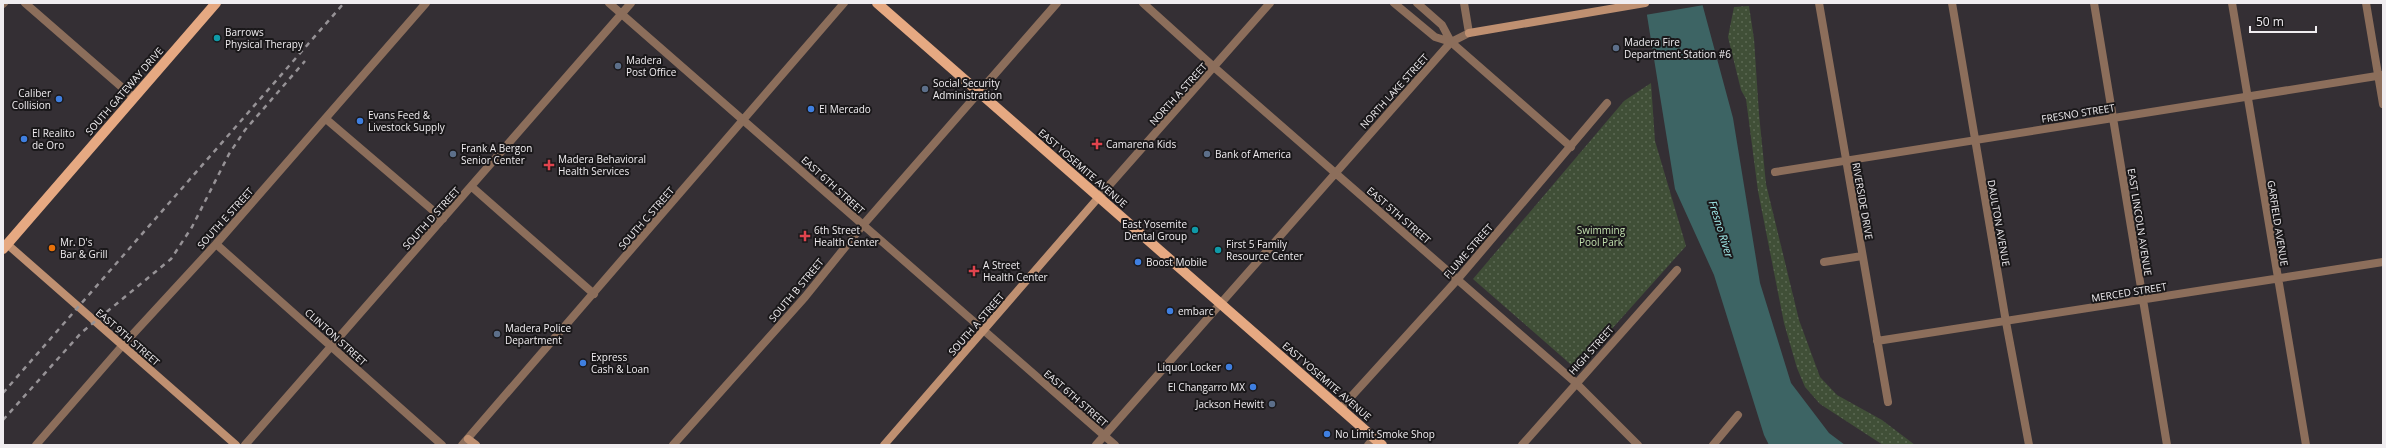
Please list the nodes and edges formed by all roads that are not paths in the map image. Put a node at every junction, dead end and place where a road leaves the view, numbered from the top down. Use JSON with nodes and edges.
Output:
{"nodes":[{"id":1,"x":25,"y":3,"type":"edge"},
{"id":2,"x":216,"y":3,"type":"edge"},
{"id":3,"x":426,"y":3,"type":"edge"},
{"id":4,"x":610,"y":3,"type":"edge"},
{"id":5,"x":631,"y":3,"type":"edge"},
{"id":6,"x":844,"y":3,"type":"edge"},
{"id":7,"x":877,"y":3,"type":"edge"},
{"id":8,"x":1057,"y":3,"type":"edge"},
{"id":9,"x":1143,"y":3,"type":"edge"},
{"id":10,"x":1270,"y":3,"type":"edge"},
{"id":11,"x":1394,"y":3,"type":"edge"},
{"id":12,"x":1417,"y":3,"type":"edge"},
{"id":13,"x":1464,"y":3,"type":"edge"},
{"id":14,"x":1643,"y":3,"type":"edge"},
{"id":15,"x":1819,"y":3,"type":"edge"},
{"id":16,"x":1952,"y":3,"type":"edge"},
{"id":17,"x":2094,"y":3,"type":"edge"},
{"id":18,"x":2232,"y":3,"type":"edge"},
{"id":19,"x":2366,"y":3,"type":"edge"},
{"id":20,"x":622,"y":13,"type":"junction"},
{"id":21,"x":1469,"y":34,"type":"junction"},
{"id":22,"x":1451,"y":42,"type":"junction"},
{"id":23,"x":1214,"y":68,"type":"junction"},
{"id":24,"x":2381,"y":75,"type":"edge"},
{"id":25,"x":980,"y":92,"type":"junction"},
{"id":26,"x":2247,"y":96,"type":"junction"},
{"id":27,"x":133,"y":97,"type":"junction"},
{"id":28,"x":1607,"y":103,"type":"dead end"},
{"id":29,"x":2383,"y":104,"type":"edge"},
{"id":30,"x":2113,"y":118,"type":"junction"},
{"id":31,"x":326,"y":119,"type":"junction"},
{"id":32,"x":743,"y":120,"type":"junction"},
{"id":33,"x":1975,"y":140,"type":"junction"},
{"id":34,"x":1571,"y":147,"type":"junction"},
{"id":35,"x":1846,"y":160,"type":"junction"},
{"id":36,"x":1335,"y":172,"type":"junction"},
{"id":37,"x":1775,"y":172,"type":"dead end"},
{"id":38,"x":472,"y":187,"type":"junction"},
{"id":39,"x":1098,"y":198,"type":"junction"},
{"id":40,"x":443,"y":220,"type":"junction"},
{"id":41,"x":863,"y":225,"type":"junction"},
{"id":42,"x":216,"y":244,"type":"junction"},
{"id":43,"x":5,"y":246,"type":"edge"},
{"id":44,"x":1862,"y":256,"type":"junction"},
{"id":45,"x":1824,"y":262,"type":"dead end"},
{"id":46,"x":2383,"y":262,"type":"edge"},
{"id":47,"x":1677,"y":270,"type":"dead end"},
{"id":48,"x":2277,"y":279,"type":"junction"},
{"id":49,"x":1457,"y":280,"type":"junction"},
{"id":50,"x":594,"y":294,"type":"junction"},
{"id":51,"x":2143,"y":300,"type":"junction"},
{"id":52,"x":1220,"y":303,"type":"junction"},
{"id":53,"x":2006,"y":322,"type":"junction"},
{"id":54,"x":984,"y":331,"type":"junction"},
{"id":55,"x":1877,"y":341,"type":"junction"},
{"id":56,"x":122,"y":346,"type":"junction"},
{"id":57,"x":331,"y":346,"type":"junction"},
{"id":58,"x":1576,"y":383,"type":"junction"},
{"id":59,"x":1888,"y":402,"type":"dead end"},
{"id":60,"x":1340,"y":408,"type":"junction"},
{"id":61,"x":1738,"y":415,"type":"dead end"},
{"id":62,"x":1104,"y":435,"type":"junction"},
{"id":63,"x":1371,"y":441,"type":"edge"},
{"id":64,"x":465,"y":442,"type":"edge"},
{"id":65,"x":36,"y":445,"type":"edge"},
{"id":66,"x":236,"y":445,"type":"edge"},
{"id":67,"x":245,"y":445,"type":"edge"},
{"id":68,"x":442,"y":445,"type":"edge"},
{"id":69,"x":476,"y":445,"type":"edge"},
{"id":70,"x":673,"y":445,"type":"edge"},
{"id":71,"x":884,"y":445,"type":"edge"},
{"id":72,"x":1096,"y":445,"type":"edge"},
{"id":73,"x":1115,"y":445,"type":"edge"},
{"id":74,"x":1382,"y":445,"type":"edge"},
{"id":75,"x":1522,"y":445,"type":"edge"},
{"id":76,"x":1638,"y":445,"type":"edge"},
{"id":77,"x":1713,"y":445,"type":"edge"},
{"id":78,"x":2029,"y":445,"type":"edge"},
{"id":79,"x":2167,"y":445,"type":"edge"},
{"id":80,"x":2306,"y":445,"type":"edge"}],
"edges":[{"from":1,"to":27,"type":"street"},
{"from":2,"to":27,"type":"main road","name":"SOUTH GATEWAY DRIVE"},
{"from":3,"to":31,"type":"street","name":"SOUTH E STREET"},
{"from":4,"to":20,"type":"street","name":"EAST 6TH STREET"},
{"from":5,"to":20,"type":"street","name":"SOUTH D STREET"},
{"from":6,"to":32,"type":"street","name":"SOUTH C STREET"},
{"from":7,"to":25,"type":"main road","name":"EAST YOSEMITE AVENUE"},
{"from":8,"to":25,"type":"street","name":"SOUTH B STREET"},
{"from":9,"to":23,"type":"street","name":"EAST 5TH STREET"},
{"from":10,"to":23,"type":"street","name":"NORTH A STREET"},
{"from":11,"to":22,"type":"street"},
{"from":12,"to":22,"type":"street"},
{"from":13,"to":21,"type":"street"},
{"from":14,"to":21,"type":"street","name":"NORTH LAKE STREET"},
{"from":15,"to":35,"type":"street","name":"RIVERSIDE DRIVE"},
{"from":16,"to":33,"type":"street","name":"DAULTON AVENUE"},
{"from":17,"to":30,"type":"street","name":"EAST LINCOLN AVENUE"},
{"from":18,"to":26,"type":"street","name":"GARFIELD AVENUE"},
{"from":19,"to":24,"type":"street"},
{"from":20,"to":32,"type":"street","name":"EAST 6TH STREET"},
{"from":20,"to":38,"type":"street","name":"SOUTH D STREET"},
{"from":21,"to":22,"type":"street","name":"NORTH LAKE STREET"},
{"from":22,"to":34,"type":"street"},
{"from":22,"to":36,"type":"street","name":"NORTH LAKE STREET"},
{"from":23,"to":36,"type":"street","name":"EAST 5TH STREET"},
{"from":23,"to":39,"type":"street","name":"NORTH A STREET"},
{"from":24,"to":26,"type":"street","name":"FRESNO STREET"},
{"from":24,"to":29,"type":"street"},
{"from":25,"to":39,"type":"main road","name":"EAST YOSEMITE AVENUE"},
{"from":25,"to":41,"type":"street","name":"SOUTH B STREET"},
{"from":26,"to":30,"type":"street","name":"FRESNO STREET"},
{"from":26,"to":48,"type":"street","name":"GARFIELD AVENUE"},
{"from":27,"to":43,"type":"main road","name":"SOUTH GATEWAY DRIVE"},
{"from":28,"to":34,"type":"street","name":"FLUME STREET"},
{"from":30,"to":33,"type":"street","name":"FRESNO STREET"},
{"from":30,"to":51,"type":"street","name":"EAST LINCOLN AVENUE"},
{"from":31,"to":40,"type":"street"},
{"from":31,"to":42,"type":"street","name":"SOUTH E STREET"},
{"from":32,"to":41,"type":"street","name":"EAST 6TH STREET"},
{"from":32,"to":50,"type":"street","name":"SOUTH C STREET"},
{"from":33,"to":35,"type":"street","name":"FRESNO STREET"},
{"from":33,"to":53,"type":"street","name":"DAULTON AVENUE"},
{"from":34,"to":49,"type":"street","name":"FLUME STREET"},
{"from":35,"to":37,"type":"street","name":"FRESNO STREET"},
{"from":35,"to":44,"type":"street","name":"RIVERSIDE DRIVE"},
{"from":36,"to":49,"type":"street","name":"EAST 5TH STREET"},
{"from":36,"to":52,"type":"street","name":"NORTH LAKE STREET"},
{"from":38,"to":40,"type":"street","name":"SOUTH D STREET"},
{"from":38,"to":50,"type":"street"},
{"from":39,"to":52,"type":"main road","name":"EAST YOSEMITE AVENUE"},
{"from":39,"to":54,"type":"street","name":"SOUTH A STREET"},
{"from":40,"to":57,"type":"street","name":"SOUTH D STREET"},
{"from":41,"to":54,"type":"street","name":"EAST 6TH STREET"},
{"from":41,"to":70,"type":"street","name":"SOUTH B STREET"},
{"from":42,"to":56,"type":"street","name":"SOUTH E STREET"},
{"from":42,"to":57,"type":"street","name":"CLINTON STREET"},
{"from":43,"to":56,"type":"street","name":"EAST 9TH STREET"},
{"from":44,"to":45,"type":"street"},
{"from":44,"to":55,"type":"street","name":"RIVERSIDE DRIVE"},
{"from":46,"to":48,"type":"street","name":"MERCED STREET"},
{"from":47,"to":58,"type":"street","name":"HIGH STREET"},
{"from":48,"to":51,"type":"street","name":"MERCED STREET"},
{"from":48,"to":80,"type":"street","name":"GARFIELD AVENUE"},
{"from":49,"to":58,"type":"street","name":"EAST 5TH STREET"},
{"from":49,"to":60,"type":"street","name":"FLUME STREET"},
{"from":50,"to":64,"type":"street","name":"SOUTH C STREET"},
{"from":51,"to":53,"type":"street","name":"MERCED STREET"},
{"from":51,"to":79,"type":"street","name":"EAST LINCOLN AVENUE"},
{"from":52,"to":60,"type":"main road","name":"EAST YOSEMITE AVENUE"},
{"from":52,"to":62,"type":"street","name":"NORTH LAKE STREET"},
{"from":53,"to":55,"type":"street","name":"MERCED STREET"},
{"from":53,"to":78,"type":"street","name":"DAULTON AVENUE"},
{"from":54,"to":62,"type":"street","name":"EAST 6TH STREET"},
{"from":54,"to":71,"type":"street","name":"SOUTH A STREET"},
{"from":55,"to":59,"type":"street","name":"RIVERSIDE DRIVE"},
{"from":56,"to":65,"type":"street","name":"SOUTH E STREET"},
{"from":56,"to":66,"type":"street","name":"EAST 9TH STREET"},
{"from":57,"to":67,"type":"street","name":"SOUTH D STREET"},
{"from":57,"to":68,"type":"street","name":"CLINTON STREET"},
{"from":58,"to":75,"type":"street","name":"HIGH STREET"},
{"from":58,"to":76,"type":"street","name":"EAST 5TH STREET"},
{"from":60,"to":63,"type":"main road","name":"EAST YOSEMITE AVENUE"},
{"from":61,"to":77,"type":"street"},
{"from":62,"to":72,"type":"street","name":"NORTH LAKE STREET"},
{"from":62,"to":73,"type":"street","name":"EAST 6TH STREET"},
{"from":63,"to":74,"type":"main road","name":"EAST YOSEMITE AVENUE"},
{"from":64,"to":69,"type":"street"}]}
